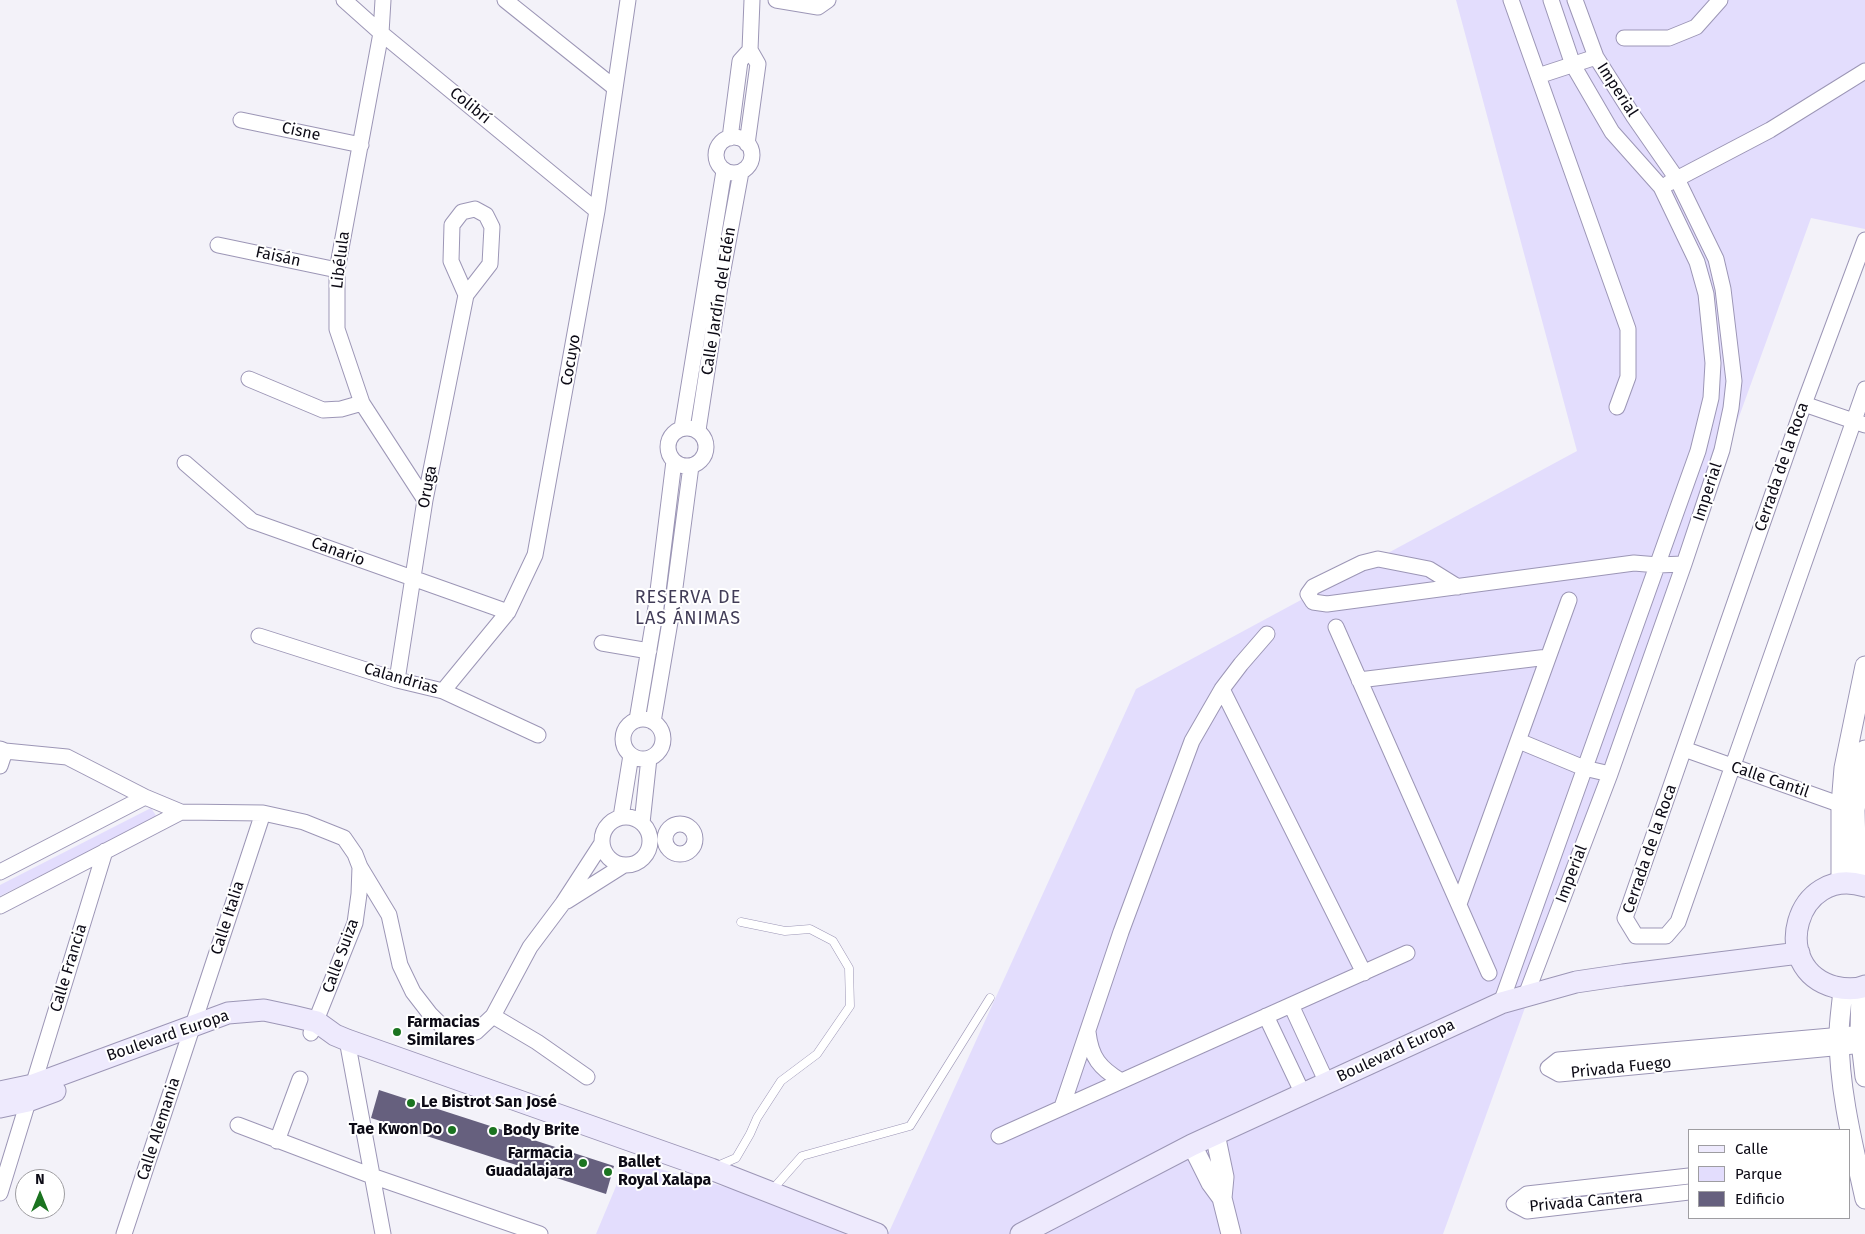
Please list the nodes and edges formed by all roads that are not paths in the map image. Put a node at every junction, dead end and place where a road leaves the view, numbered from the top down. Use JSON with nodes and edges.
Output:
{"nodes":[{"id":1,"x":344,"y":0,"type":"edge"},
{"id":2,"x":383,"y":0,"type":"edge"},
{"id":3,"x":505,"y":0,"type":"edge"},
{"id":4,"x":628,"y":0,"type":"edge"},
{"id":5,"x":752,"y":0,"type":"edge"},
{"id":6,"x":776,"y":0,"type":"edge"},
{"id":7,"x":1511,"y":0,"type":"edge"},
{"id":8,"x":1551,"y":0,"type":"edge"},
{"id":9,"x":1575,"y":0,"type":"edge"},
{"id":10,"x":1720,"y":0,"type":"edge"},
{"id":11,"x":823,"y":3,"type":"edge"},
{"id":12,"x":381,"y":33,"type":"junction"},
{"id":13,"x":1624,"y":38,"type":"dead end"},
{"id":14,"x":750,"y":50,"type":"junction"},
{"id":15,"x":1596,"y":57,"type":"junction"},
{"id":16,"x":1572,"y":65,"type":"junction"},
{"id":17,"x":1865,"y":71,"type":"edge"},
{"id":18,"x":1538,"y":76,"type":"junction"},
{"id":19,"x":615,"y":88,"type":"junction"},
{"id":20,"x":241,"y":120,"type":"dead end"},
{"id":21,"x":730,"y":138,"type":"junction"},
{"id":22,"x":747,"y":144,"type":"junction"},
{"id":23,"x":361,"y":145,"type":"junction"},
{"id":24,"x":724,"y":171,"type":"junction"},
{"id":25,"x":741,"y":172,"type":"junction"},
{"id":26,"x":1677,"y":178,"type":"junction"},
{"id":27,"x":1661,"y":187,"type":"junction"},
{"id":28,"x":597,"y":211,"type":"junction"},
{"id":29,"x":1865,"y":240,"type":"edge"},
{"id":30,"x":218,"y":245,"type":"dead end"},
{"id":31,"x":337,"y":270,"type":"junction"},
{"id":32,"x":705,"y":282,"type":"junction"},
{"id":33,"x":720,"y":286,"type":"junction"},
{"id":34,"x":466,"y":295,"type":"junction"},
{"id":35,"x":249,"y":379,"type":"dead end"},
{"id":36,"x":1865,"y":389,"type":"edge"},
{"id":37,"x":362,"y":403,"type":"junction"},
{"id":38,"x":1804,"y":404,"type":"junction"},
{"id":39,"x":1617,"y":407,"type":"dead end"},
{"id":40,"x":1859,"y":423,"type":"edge"},
{"id":41,"x":682,"y":428,"type":"junction"},
{"id":42,"x":698,"y":430,"type":"junction"},
{"id":43,"x":674,"y":461,"type":"junction"},
{"id":44,"x":185,"y":463,"type":"dead end"},
{"id":45,"x":691,"y":466,"type":"junction"},
{"id":46,"x":425,"y":500,"type":"junction"},
{"id":47,"x":1684,"y":564,"type":"junction"},
{"id":48,"x":1658,"y":565,"type":"junction"},
{"id":49,"x":412,"y":578,"type":"junction"},
{"id":50,"x":1458,"y":587,"type":"junction"},
{"id":51,"x":1569,"y":600,"type":"dead end"},
{"id":52,"x":656,"y":607,"type":"junction"},
{"id":53,"x":672,"y":610,"type":"junction"},
{"id":54,"x":508,"y":612,"type":"junction"},
{"id":55,"x":1336,"y":627,"type":"dead end"},
{"id":56,"x":1268,"y":634,"type":"dead end"},
{"id":57,"x":259,"y":636,"type":"dead end"},
{"id":58,"x":602,"y":643,"type":"dead end"},
{"id":59,"x":649,"y":651,"type":"junction"},
{"id":60,"x":1548,"y":657,"type":"junction"},
{"id":61,"x":1865,"y":666,"type":"edge"},
{"id":62,"x":397,"y":680,"type":"junction"},
{"id":63,"x":1359,"y":680,"type":"junction"},
{"id":64,"x":1222,"y":689,"type":"junction"},
{"id":65,"x":443,"y":691,"type":"junction"},
{"id":66,"x":637,"y":720,"type":"junction"},
{"id":67,"x":654,"y":722,"type":"junction"},
{"id":68,"x":538,"y":735,"type":"dead end"},
{"id":69,"x":1519,"y":741,"type":"junction"},
{"id":70,"x":1684,"y":750,"type":"junction"},
{"id":71,"x":1865,"y":750,"type":"edge"},
{"id":72,"x":2,"y":751,"type":"edge"},
{"id":73,"x":631,"y":755,"type":"junction"},
{"id":74,"x":649,"y":758,"type":"junction"},
{"id":75,"x":0,"y":766,"type":"edge"},
{"id":76,"x":1732,"y":766,"type":"junction"},
{"id":77,"x":1584,"y":768,"type":"junction"},
{"id":78,"x":1852,"y":770,"type":"junction"},
{"id":79,"x":1610,"y":774,"type":"junction"},
{"id":80,"x":146,"y":797,"type":"junction"},
{"id":81,"x":1848,"y":807,"type":"junction"},
{"id":82,"x":180,"y":812,"type":"junction"},
{"id":83,"x":263,"y":813,"type":"junction"},
{"id":84,"x":621,"y":818,"type":"junction"},
{"id":85,"x":642,"y":823,"type":"junction"},
{"id":86,"x":602,"y":843,"type":"junction"},
{"id":87,"x":105,"y":852,"type":"junction"},
{"id":88,"x":624,"y":865,"type":"junction"},
{"id":89,"x":360,"y":867,"type":"junction"},
{"id":90,"x":0,"y":872,"type":"edge"},
{"id":91,"x":1854,"y":884,"type":"edge"},
{"id":92,"x":563,"y":903,"type":"junction"},
{"id":93,"x":1459,"y":904,"type":"junction"},
{"id":94,"x":0,"y":906,"type":"edge"},
{"id":95,"x":741,"y":922,"type":"dead end"},
{"id":96,"x":1407,"y":953,"type":"dead end"},
{"id":97,"x":1798,"y":953,"type":"junction"},
{"id":98,"x":1364,"y":973,"type":"junction"},
{"id":99,"x":1489,"y":973,"type":"dead end"},
{"id":100,"x":1857,"y":988,"type":"edge"},
{"id":101,"x":1526,"y":995,"type":"junction"},
{"id":102,"x":990,"y":998,"type":"dead end"},
{"id":103,"x":1501,"y":1003,"type":"junction"},
{"id":104,"x":1291,"y":1005,"type":"junction"},
{"id":105,"x":493,"y":1016,"type":"junction"},
{"id":106,"x":1266,"y":1016,"type":"junction"},
{"id":107,"x":314,"y":1028,"type":"junction"},
{"id":108,"x":192,"y":1030,"type":"junction"},
{"id":109,"x":1088,"y":1030,"type":"junction"},
{"id":110,"x":341,"y":1038,"type":"junction"},
{"id":111,"x":1863,"y":1039,"type":"edge"},
{"id":112,"x":1839,"y":1041,"type":"junction"},
{"id":113,"x":1734,"y":1051,"type":"junction"},
{"id":114,"x":587,"y":1077,"type":"dead end"},
{"id":115,"x":1865,"y":1077,"type":"edge"},
{"id":116,"x":300,"y":1079,"type":"dead end"},
{"id":117,"x":1121,"y":1081,"type":"junction"},
{"id":118,"x":1327,"y":1083,"type":"junction"},
{"id":119,"x":0,"y":1092,"type":"edge"},
{"id":120,"x":31,"y":1093,"type":"junction"},
{"id":121,"x":1302,"y":1094,"type":"junction"},
{"id":122,"x":1062,"y":1107,"type":"junction"},
{"id":123,"x":0,"y":1108,"type":"edge"},
{"id":124,"x":238,"y":1126,"type":"dead end"},
{"id":125,"x":1215,"y":1134,"type":"junction"},
{"id":126,"x":999,"y":1136,"type":"dead end"},
{"id":127,"x":277,"y":1141,"type":"junction"},
{"id":128,"x":1192,"y":1145,"type":"junction"},
{"id":129,"x":1857,"y":1165,"type":"edge"},
{"id":130,"x":711,"y":1169,"type":"junction"},
{"id":131,"x":372,"y":1176,"type":"junction"},
{"id":132,"x":1688,"y":1176,"type":"edge"},
{"id":133,"x":1629,"y":1183,"type":"junction"},
{"id":134,"x":770,"y":1192,"type":"junction"},
{"id":135,"x":1688,"y":1192,"type":"edge"},
{"id":136,"x":0,"y":1193,"type":"edge"},
{"id":137,"x":1222,"y":1198,"type":"junction"},
{"id":138,"x":1632,"y":1199,"type":"junction"},
{"id":139,"x":1865,"y":1199,"type":"edge"},
{"id":140,"x":124,"y":1234,"type":"edge"},
{"id":141,"x":383,"y":1234,"type":"edge"},
{"id":142,"x":540,"y":1234,"type":"edge"},
{"id":143,"x":877,"y":1234,"type":"edge"},
{"id":144,"x":1021,"y":1234,"type":"edge"},
{"id":145,"x":1231,"y":1234,"type":"edge"}],
"edges":[{"from":1,"to":12,"type":"street","name":"Colibrí"},
{"from":2,"to":12,"type":"street","name":"Libélula"},
{"from":3,"to":19,"type":"street"},
{"from":4,"to":19,"type":"street","name":"Cocuyo"},
{"from":5,"to":14,"type":"street"},
{"from":6,"to":11,"type":"street"},
{"from":7,"to":18,"type":"street"},
{"from":8,"to":16,"type":"street"},
{"from":9,"to":15,"type":"street","name":"Imperial"},
{"from":10,"to":13,"type":"street"},
{"from":12,"to":23,"type":"street","name":"Libélula"},
{"from":12,"to":28,"type":"street","name":"Colibrí"},
{"from":14,"to":21,"type":"street"},
{"from":14,"to":22,"type":"street"},
{"from":15,"to":16,"type":"street"},
{"from":15,"to":26,"type":"street","name":"Imperial"},
{"from":16,"to":18,"type":"street"},
{"from":16,"to":27,"type":"street"},
{"from":17,"to":26,"type":"street"},
{"from":18,"to":39,"type":"street"},
{"from":19,"to":28,"type":"street","name":"Cocuyo"},
{"from":20,"to":23,"type":"street","name":"Cisne"},
{"from":21,"to":22,"type":"street"},
{"from":21,"to":24,"type":"street"},
{"from":22,"to":25,"type":"street"},
{"from":23,"to":31,"type":"street","name":"Libélula"},
{"from":24,"to":25,"type":"street"},
{"from":24,"to":32,"type":"street","name":"Calle Jardín del Edén"},
{"from":25,"to":33,"type":"street","name":"Calle Jardín del Edén"},
{"from":26,"to":27,"type":"street"},
{"from":26,"to":47,"type":"street","name":"Imperial"},
{"from":27,"to":48,"type":"street"},
{"from":28,"to":54,"type":"street","name":"Cocuyo"},
{"from":29,"to":38,"type":"street","name":"Cerrada de la Roca"},
{"from":30,"to":31,"type":"street","name":"Faisán"},
{"from":31,"to":37,"type":"street","name":"Libélula"},
{"from":32,"to":33,"type":"street"},
{"from":32,"to":41,"type":"street","name":"Calle Jardín del Edén"},
{"from":33,"to":42,"type":"street","name":"Calle Jardín del Edén"},
{"from":34,"to":34,"type":"street"},
{"from":34,"to":46,"type":"street","name":"Oruga"},
{"from":35,"to":37,"type":"street"},
{"from":36,"to":40,"type":"street","name":"Cerrada de la Roca"},
{"from":37,"to":46,"type":"street","name":"Libélula"},
{"from":38,"to":40,"type":"street"},
{"from":38,"to":70,"type":"street","name":"Cerrada de la Roca"},
{"from":40,"to":76,"type":"street","name":"Cerrada de la Roca"},
{"from":41,"to":42,"type":"street"},
{"from":41,"to":43,"type":"street"},
{"from":42,"to":45,"type":"street"},
{"from":43,"to":45,"type":"street"},
{"from":43,"to":52,"type":"street"},
{"from":44,"to":49,"type":"street","name":"Canario"},
{"from":45,"to":53,"type":"street"},
{"from":46,"to":49,"type":"street","name":"Oruga"},
{"from":47,"to":48,"type":"street"},
{"from":47,"to":79,"type":"street","name":"Imperial"},
{"from":48,"to":50,"type":"street"},
{"from":48,"to":77,"type":"street"},
{"from":49,"to":54,"type":"street","name":"Canario"},
{"from":49,"to":62,"type":"street","name":"Oruga"},
{"from":50,"to":50,"type":"street"},
{"from":51,"to":60,"type":"street"},
{"from":52,"to":53,"type":"street"},
{"from":52,"to":59,"type":"street"},
{"from":53,"to":67,"type":"street"},
{"from":54,"to":65,"type":"street","name":"Cocuyo"},
{"from":55,"to":63,"type":"street"},
{"from":56,"to":64,"type":"street"},
{"from":57,"to":62,"type":"street","name":"Calandrias"},
{"from":58,"to":59,"type":"street"},
{"from":59,"to":66,"type":"street"},
{"from":60,"to":63,"type":"street"},
{"from":60,"to":69,"type":"street"},
{"from":61,"to":78,"type":"street"},
{"from":62,"to":65,"type":"street","name":"Calandrias"},
{"from":63,"to":93,"type":"street"},
{"from":64,"to":98,"type":"street"},
{"from":64,"to":109,"type":"street"},
{"from":65,"to":68,"type":"street","name":"Calandrias"},
{"from":66,"to":67,"type":"street"},
{"from":66,"to":73,"type":"street"},
{"from":67,"to":74,"type":"street"},
{"from":69,"to":77,"type":"street"},
{"from":69,"to":93,"type":"street"},
{"from":70,"to":76,"type":"street","name":"Calle Cantil"},
{"from":70,"to":76,"type":"street","name":"Cerrada de la Roca"},
{"from":71,"to":78,"type":"street"},
{"from":72,"to":75,"type":"street"},
{"from":72,"to":80,"type":"street"},
{"from":73,"to":74,"type":"street"},
{"from":73,"to":84,"type":"street"},
{"from":74,"to":85,"type":"street"},
{"from":76,"to":81,"type":"street","name":"Calle Cantil"},
{"from":77,"to":79,"type":"street"},
{"from":77,"to":103,"type":"street"},
{"from":78,"to":81,"type":"street"},
{"from":79,"to":101,"type":"street","name":"Imperial"},
{"from":80,"to":82,"type":"street"},
{"from":80,"to":90,"type":"street"},
{"from":81,"to":91,"type":"street"},
{"from":82,"to":83,"type":"street"},
{"from":82,"to":87,"type":"street"},
{"from":83,"to":89,"type":"street"},
{"from":83,"to":108,"type":"street","name":"Calle Italia"},
{"from":84,"to":85,"type":"street"},
{"from":84,"to":86,"type":"street"},
{"from":85,"to":88,"type":"street"},
{"from":86,"to":88,"type":"street"},
{"from":86,"to":92,"type":"street"},
{"from":87,"to":94,"type":"street"},
{"from":87,"to":120,"type":"street","name":"Calle Francia"},
{"from":88,"to":92,"type":"street"},
{"from":89,"to":105,"type":"street"},
{"from":89,"to":107,"type":"street","name":"Calle Suiza"},
{"from":91,"to":97,"type":"main road"},
{"from":92,"to":105,"type":"street"},
{"from":93,"to":99,"type":"street"},
{"from":95,"to":130,"type":"lane"},
{"from":96,"to":98,"type":"street"},
{"from":97,"to":100,"type":"main road"},
{"from":97,"to":101,"type":"main road","name":"Boulevard Europa"},
{"from":98,"to":104,"type":"street"},
{"from":100,"to":111,"type":"street"},
{"from":100,"to":112,"type":"street"},
{"from":101,"to":103,"type":"main road","name":"Boulevard Europa"},
{"from":102,"to":134,"type":"lane"},
{"from":103,"to":118,"type":"main road","name":"Boulevard Europa"},
{"from":104,"to":106,"type":"street"},
{"from":104,"to":118,"type":"street"},
{"from":105,"to":114,"type":"street"},
{"from":106,"to":117,"type":"street"},
{"from":106,"to":121,"type":"street"},
{"from":107,"to":108,"type":"main road","name":"Boulevard Europa"},
{"from":107,"to":110,"type":"main road","name":"Boulevard Europa"},
{"from":108,"to":120,"type":"main road","name":"Boulevard Europa"},
{"from":108,"to":140,"type":"street","name":"Calle Alemania"},
{"from":109,"to":117,"type":"street"},
{"from":109,"to":122,"type":"street"},
{"from":110,"to":130,"type":"main road","name":"Boulevard Europa"},
{"from":110,"to":131,"type":"street"},
{"from":111,"to":112,"type":"street","name":"Privada Fuego"},
{"from":111,"to":115,"type":"street"},
{"from":112,"to":113,"type":"street","name":"Privada Fuego"},
{"from":112,"to":129,"type":"street"},
{"from":113,"to":113,"type":"street","name":"Privada Fuego"},
{"from":116,"to":127,"type":"street"},
{"from":117,"to":122,"type":"street"},
{"from":118,"to":121,"type":"main road","name":"Boulevard Europa"},
{"from":119,"to":120,"type":"main road","name":"Boulevard Europa"},
{"from":120,"to":123,"type":"main road","name":"Boulevard Europa"},
{"from":120,"to":136,"type":"street","name":"Calle Francia"},
{"from":121,"to":125,"type":"main road","name":"Boulevard Europa"},
{"from":122,"to":126,"type":"street"},
{"from":124,"to":127,"type":"street"},
{"from":125,"to":128,"type":"main road","name":"Boulevard Europa"},
{"from":125,"to":137,"type":"street"},
{"from":127,"to":131,"type":"street"},
{"from":128,"to":137,"type":"street"},
{"from":128,"to":144,"type":"main road","name":"Boulevard Europa"},
{"from":129,"to":139,"type":"street"},
{"from":130,"to":134,"type":"main road","name":"Boulevard Europa"},
{"from":131,"to":141,"type":"street"},
{"from":131,"to":142,"type":"street"},
{"from":132,"to":133,"type":"street","name":"Privada Cantera"},
{"from":133,"to":138,"type":"street"},
{"from":133,"to":138,"type":"street","name":"Privada Cantera"},
{"from":134,"to":143,"type":"main road","name":"Boulevard Europa"},
{"from":135,"to":138,"type":"street","name":"Privada Cantera"},
{"from":137,"to":145,"type":"street"}]}
